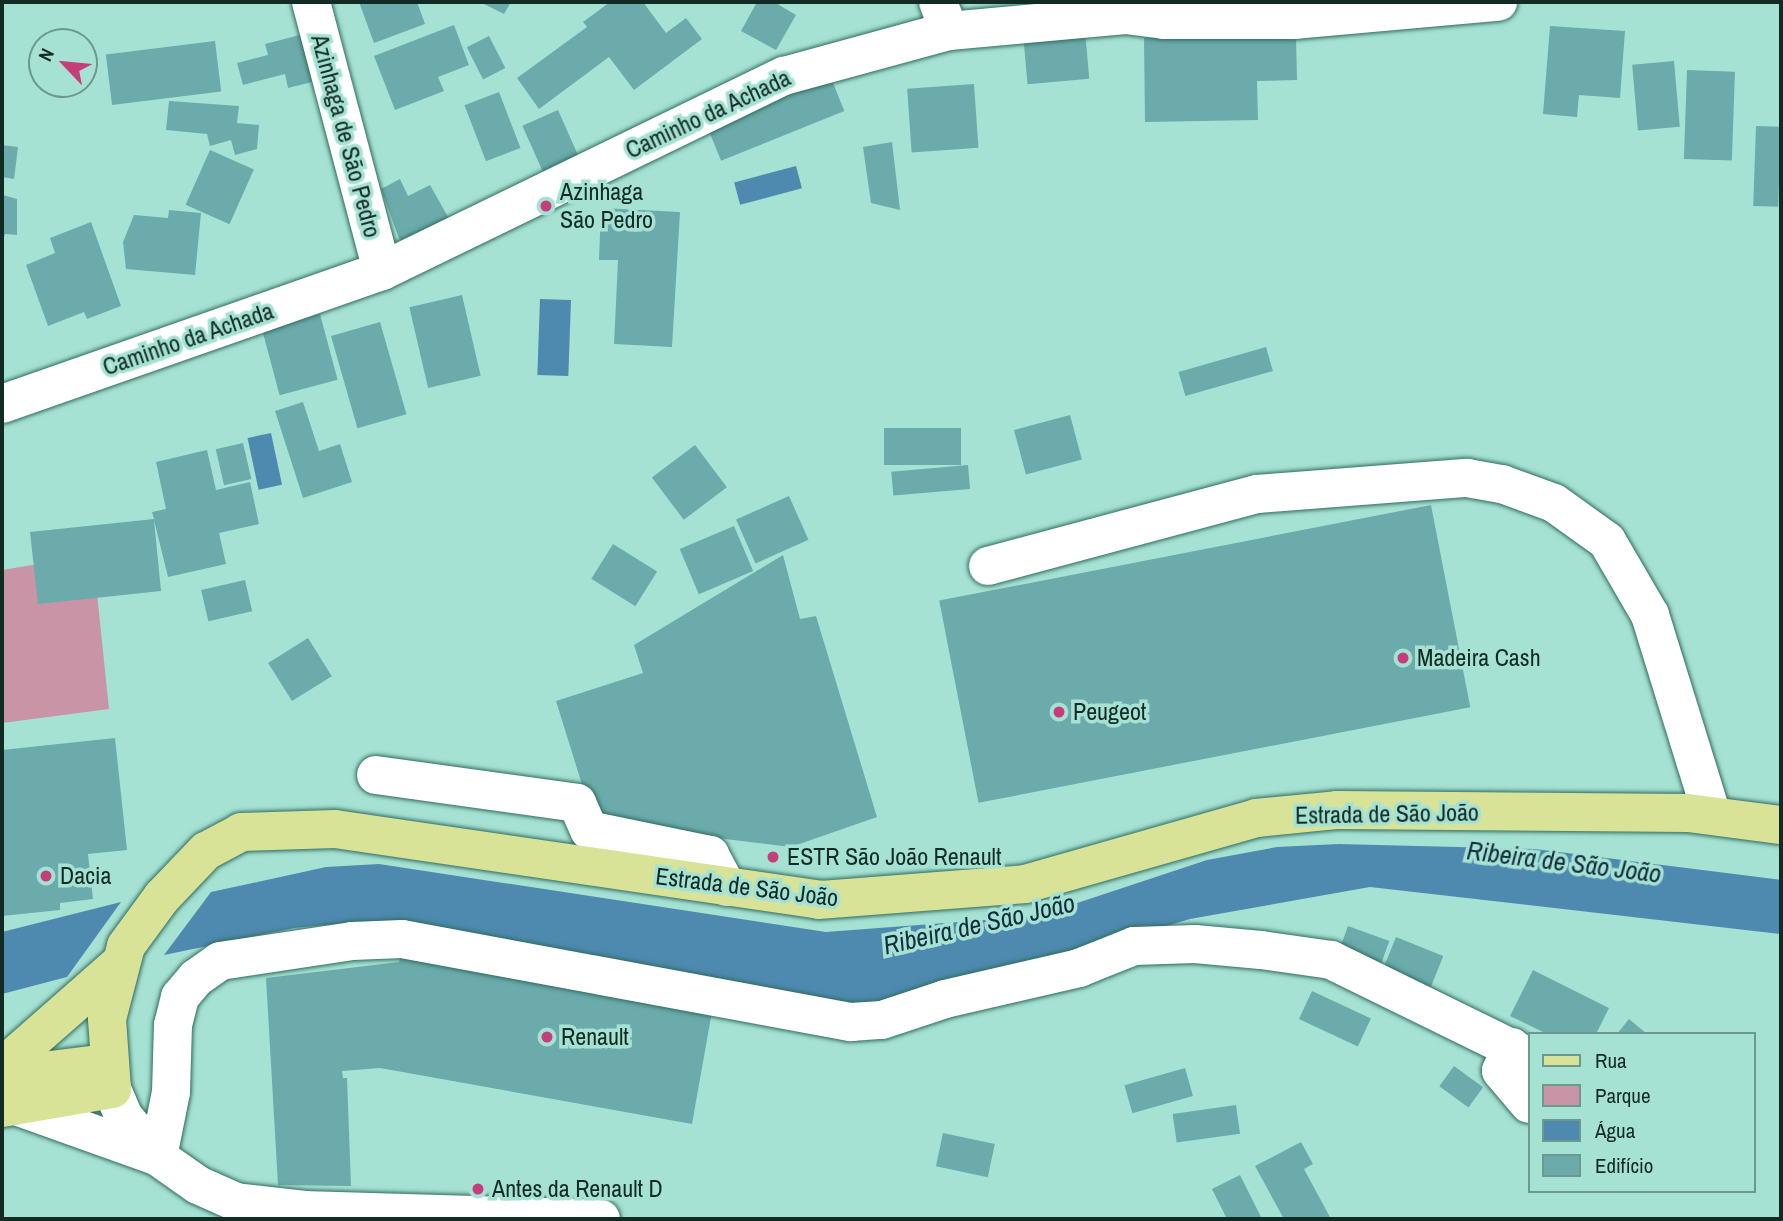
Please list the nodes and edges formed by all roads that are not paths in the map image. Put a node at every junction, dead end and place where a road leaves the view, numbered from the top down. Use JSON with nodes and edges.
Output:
{"nodes":[{"id":1,"x":311,"y":2,"type":"edge"},
{"id":2,"x":1200,"y":2,"type":"edge"},
{"id":3,"x":1498,"y":2,"type":"edge"},
{"id":4,"x":1353,"y":6,"type":"edge"},
{"id":5,"x":944,"y":17,"type":"edge"},
{"id":6,"x":1163,"y":20,"type":"junction"},
{"id":7,"x":382,"y":271,"type":"junction"},
{"id":8,"x":2,"y":404,"type":"edge"},
{"id":9,"x":988,"y":566,"type":"dead end"},
{"id":10,"x":376,"y":775,"type":"dead end"},
{"id":11,"x":1712,"y":815,"type":"junction"},
{"id":12,"x":1781,"y":824,"type":"edge"},
{"id":13,"x":727,"y":887,"type":"junction"},
{"id":14,"x":118,"y":965,"type":"junction"},
{"id":15,"x":1521,"y":1052,"type":"edge"},
{"id":16,"x":2,"y":1067,"type":"edge"},
{"id":17,"x":110,"y":1076,"type":"junction"},
{"id":18,"x":8,"y":1097,"type":"edge"},
{"id":19,"x":1528,"y":1103,"type":"edge"},
{"id":20,"x":158,"y":1157,"type":"junction"},
{"id":21,"x":601,"y":1219,"type":"edge"}],
"edges":[{"from":1,"to":7,"type":"street","name":"Azinhaga de São Pedro"},
{"from":2,"to":6,"type":"street"},
{"from":3,"to":4,"type":"street","name":"Caminho da Achada"},
{"from":4,"to":6,"type":"street","name":"Caminho da Achada"},
{"from":5,"to":6,"type":"street","name":"Caminho da Achada"},
{"from":5,"to":7,"type":"street","name":"Caminho da Achada"},
{"from":7,"to":8,"type":"street","name":"Caminho da Achada"},
{"from":9,"to":11,"type":"street"},
{"from":10,"to":13,"type":"street"},
{"from":11,"to":12,"type":"main road","name":"Estrada de São João"},
{"from":11,"to":13,"type":"main road","name":"Estrada de São João"},
{"from":13,"to":14,"type":"main road","name":"Estrada de São João"},
{"from":14,"to":16,"type":"main road"},
{"from":14,"to":17,"type":"main road","name":"Estrada de São João"},
{"from":15,"to":19,"type":"street"},
{"from":15,"to":20,"type":"street"},
{"from":17,"to":18,"type":"main road"},
{"from":17,"to":20,"type":"street"},
{"from":18,"to":20,"type":"street"},
{"from":20,"to":21,"type":"street"}]}
